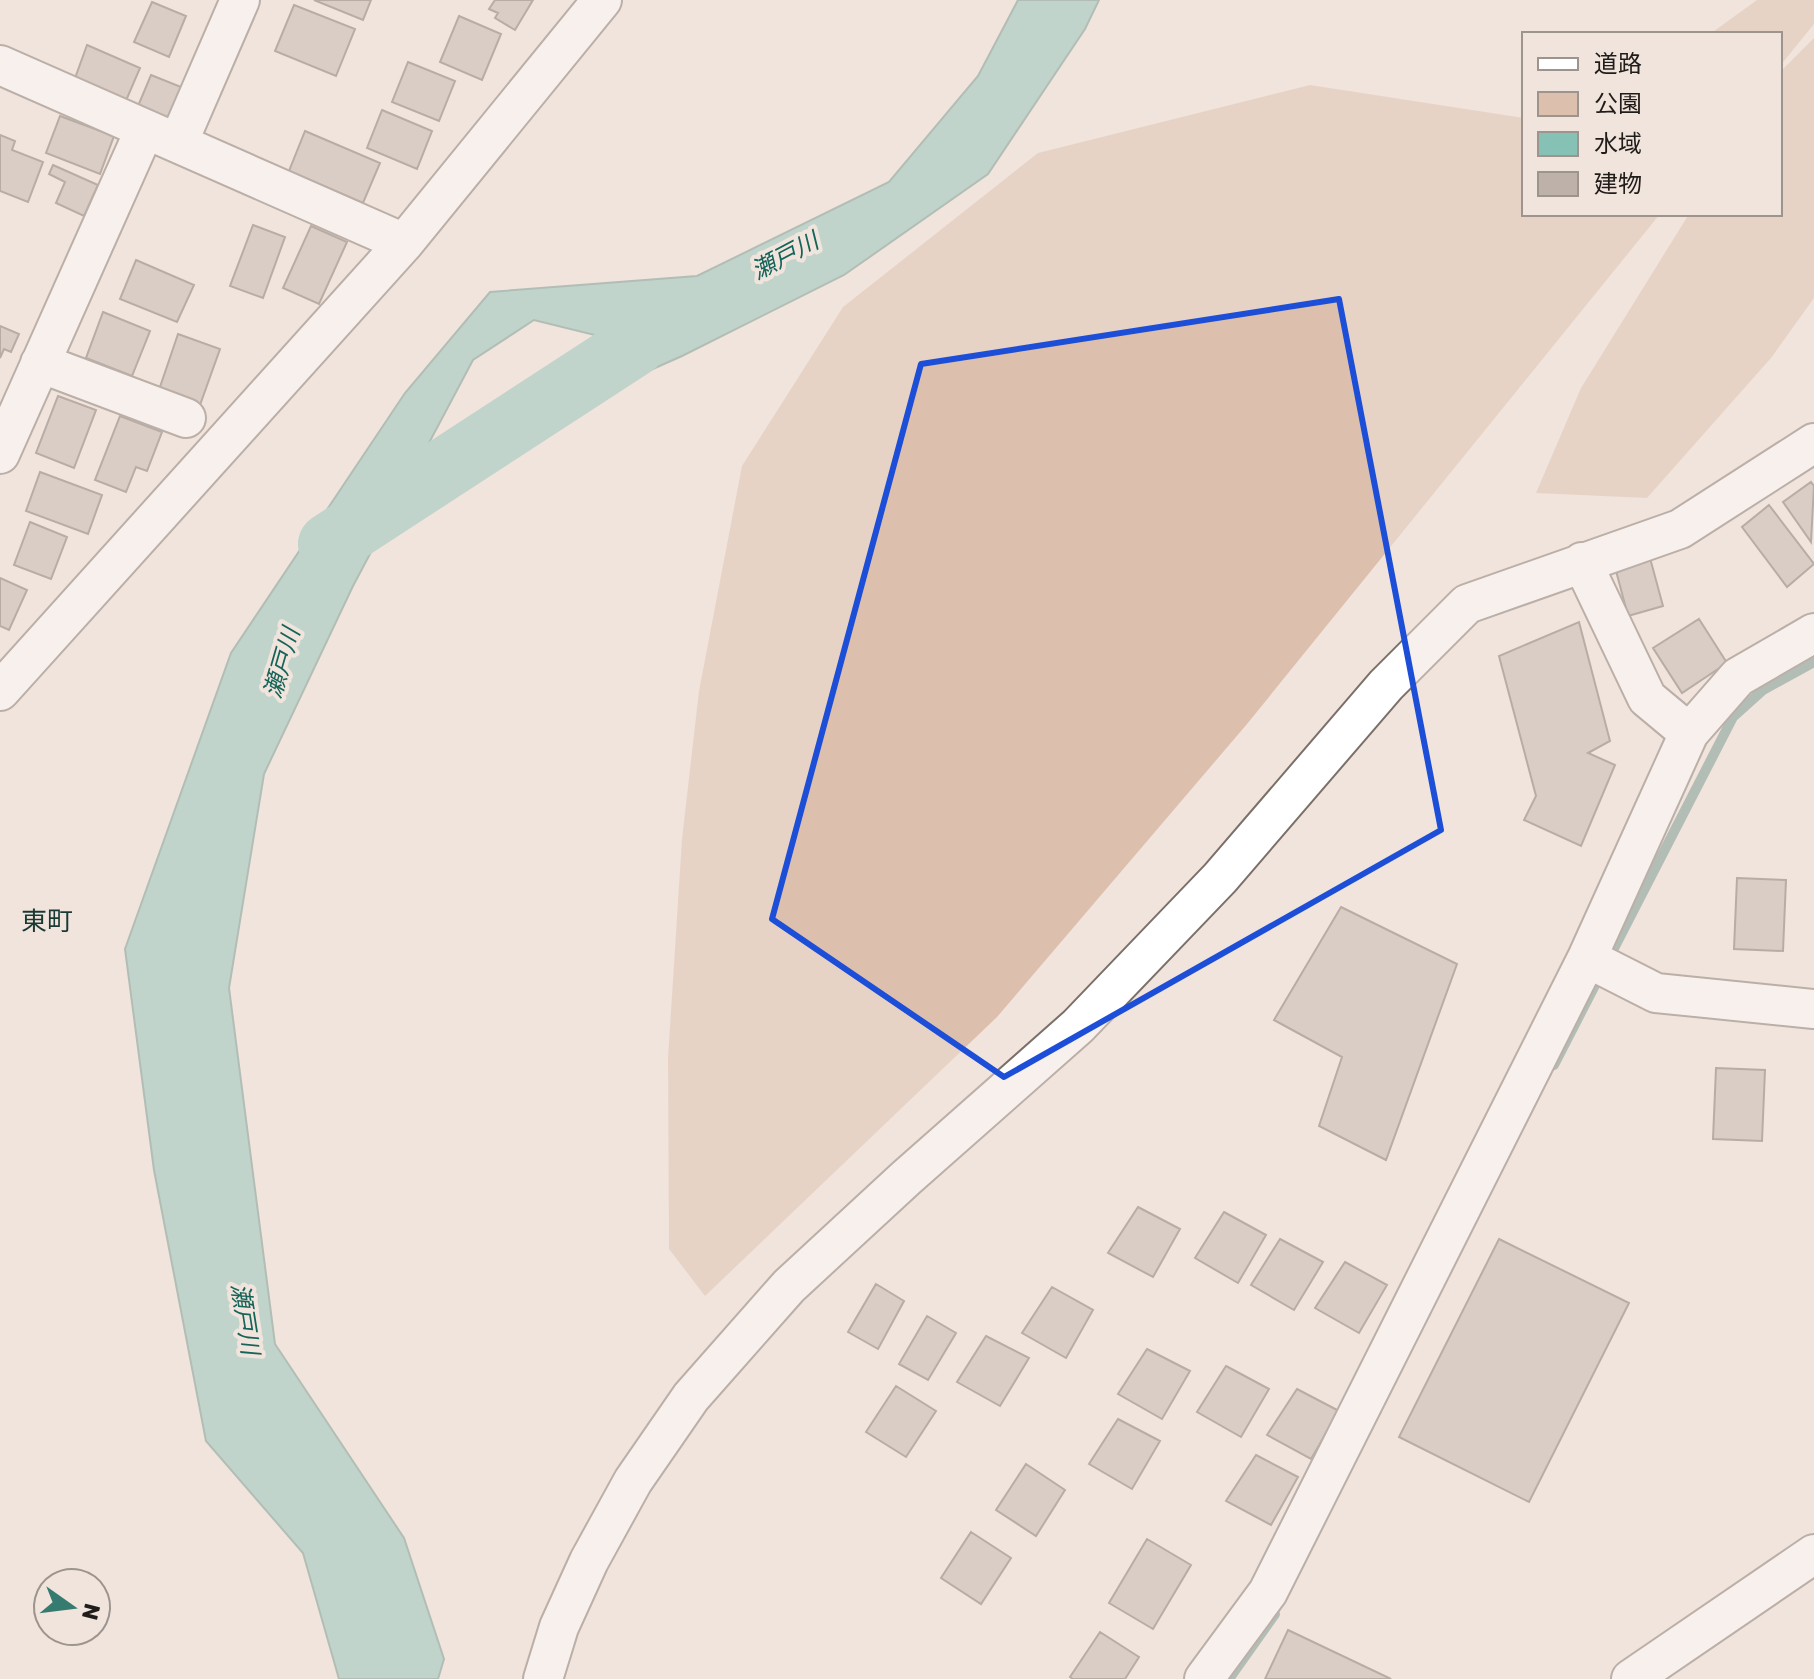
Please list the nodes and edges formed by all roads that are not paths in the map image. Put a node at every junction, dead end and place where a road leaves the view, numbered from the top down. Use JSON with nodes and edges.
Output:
{"nodes":[{"id":1,"x":240,"y":0,"type":"edge"},
{"id":2,"x":602,"y":0,"type":"edge"},
{"id":3,"x":0,"y":65,"type":"edge"},
{"id":4,"x":161,"y":136,"type":"junction"},
{"id":5,"x":404,"y":243,"type":"junction"},
{"id":6,"x":40,"y":363,"type":"junction"},
{"id":7,"x":186,"y":418,"type":"dead end"},
{"id":8,"x":1814,"y":443,"type":"edge"},
{"id":9,"x":0,"y":454,"type":"edge"},
{"id":10,"x":1582,"y":562,"type":"junction"},
{"id":11,"x":1814,"y":633,"type":"edge"},
{"id":12,"x":0,"y":691,"type":"edge"},
{"id":13,"x":1689,"y":733,"type":"junction"},
{"id":14,"x":1587,"y":958,"type":"junction"},
{"id":15,"x":1814,"y":1009,"type":"edge"},
{"id":16,"x":1814,"y":1554,"type":"edge"},
{"id":17,"x":543,"y":1679,"type":"edge"},
{"id":18,"x":1204,"y":1679,"type":"edge"},
{"id":19,"x":1631,"y":1679,"type":"edge"}],
"edges":[{"from":1,"to":4,"type":"street"},
{"from":2,"to":5,"type":"street"},
{"from":3,"to":4,"type":"street"},
{"from":4,"to":5,"type":"street"},
{"from":4,"to":6,"type":"street"},
{"from":5,"to":12,"type":"street"},
{"from":6,"to":7,"type":"street"},
{"from":6,"to":9,"type":"street"},
{"from":8,"to":10,"type":"street"},
{"from":10,"to":13,"type":"street"},
{"from":10,"to":17,"type":"street"},
{"from":11,"to":13,"type":"street"},
{"from":13,"to":14,"type":"street"},
{"from":14,"to":15,"type":"street"},
{"from":14,"to":18,"type":"street"},
{"from":16,"to":19,"type":"street"}]}
